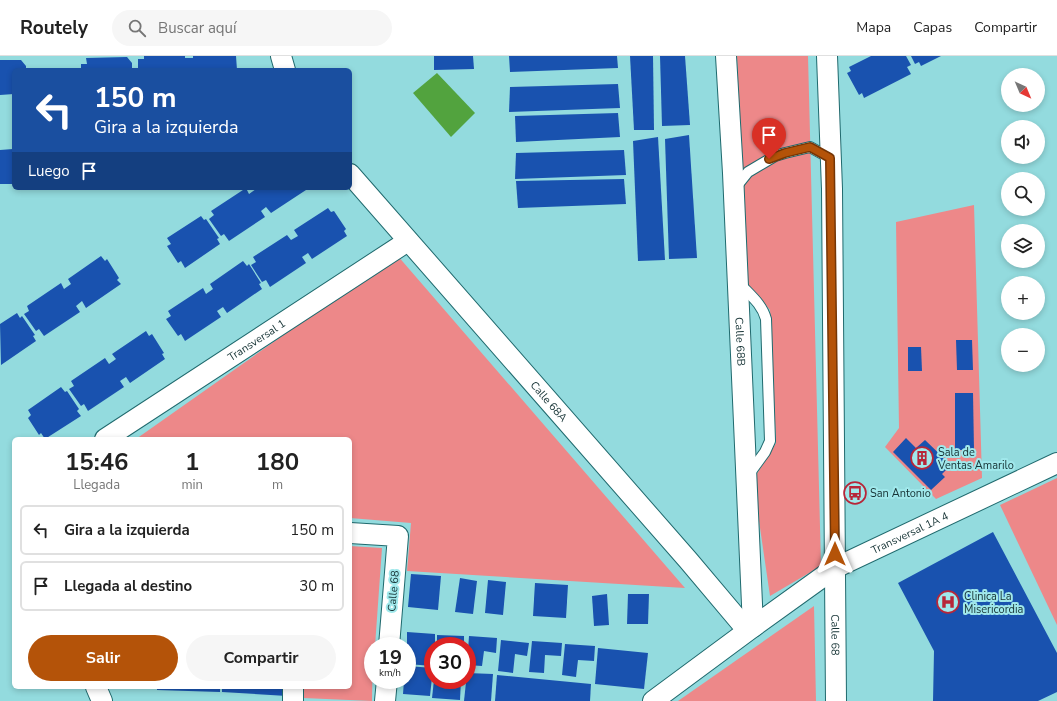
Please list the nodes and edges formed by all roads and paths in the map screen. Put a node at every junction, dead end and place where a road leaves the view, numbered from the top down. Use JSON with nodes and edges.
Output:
{"nodes":[{"id":1,"x":281,"y":56,"type":"edge"},
{"id":2,"x":726,"y":56,"type":"edge"},
{"id":3,"x":826,"y":56,"type":"edge"},
{"id":4,"x":284,"y":68,"type":"edge"},
{"id":5,"x":830,"y":158,"type":"junction"},
{"id":6,"x":352,"y":176,"type":"edge"},
{"id":7,"x":733,"y":190,"type":"junction"},
{"id":8,"x":408,"y":241,"type":"junction"},
{"id":9,"x":737,"y":282,"type":"junction"},
{"id":10,"x":108,"y":437,"type":"edge"},
{"id":11,"x":1057,"y":463,"type":"edge"},
{"id":12,"x":746,"y":478,"type":"junction"},
{"id":13,"x":352,"y":533,"type":"edge"},
{"id":14,"x":835,"y":568,"type":"junction"},
{"id":15,"x":750,"y":628,"type":"junction"},
{"id":16,"x":390,"y":637,"type":"edge"},
{"id":17,"x":97,"y":689,"type":"edge"},
{"id":18,"x":294,"y":689,"type":"edge"},
{"id":19,"x":387,"y":689,"type":"edge"},
{"id":20,"x":102,"y":701,"type":"edge"},
{"id":21,"x":293,"y":701,"type":"edge"},
{"id":22,"x":386,"y":701,"type":"edge"},
{"id":23,"x":653,"y":701,"type":"edge"},
{"id":24,"x":836,"y":701,"type":"edge"}],
"edges":[{"from":1,"to":4,"type":"street"},
{"from":2,"to":7,"type":"street","name":"Calle 68B"},
{"from":3,"to":5,"type":"street"},
{"from":5,"to":7,"type":"lane"},
{"from":5,"to":14,"type":"street"},
{"from":6,"to":8,"type":"street","name":"Calle 68A"},
{"from":7,"to":9,"type":"street","name":"Calle 68B"},
{"from":8,"to":10,"type":"street","name":"Transversal 1"},
{"from":8,"to":15,"type":"street","name":"Calle 68A"},
{"from":9,"to":12,"type":"street","name":"Calle 68B"},
{"from":9,"to":12,"type":"lane"},
{"from":11,"to":14,"type":"street","name":"Transversal 1A 4"},
{"from":12,"to":15,"type":"street","name":"Calle 68B"},
{"from":13,"to":16,"type":"street","name":"Calle 68"},
{"from":14,"to":15,"type":"street","name":"Transversal 1A 4"},
{"from":14,"to":24,"type":"street","name":"Calle 68"},
{"from":15,"to":23,"type":"street","name":"Transversal 1A 4"},
{"from":17,"to":20,"type":"street"},
{"from":18,"to":21,"type":"street"},
{"from":19,"to":22,"type":"street"}]}
